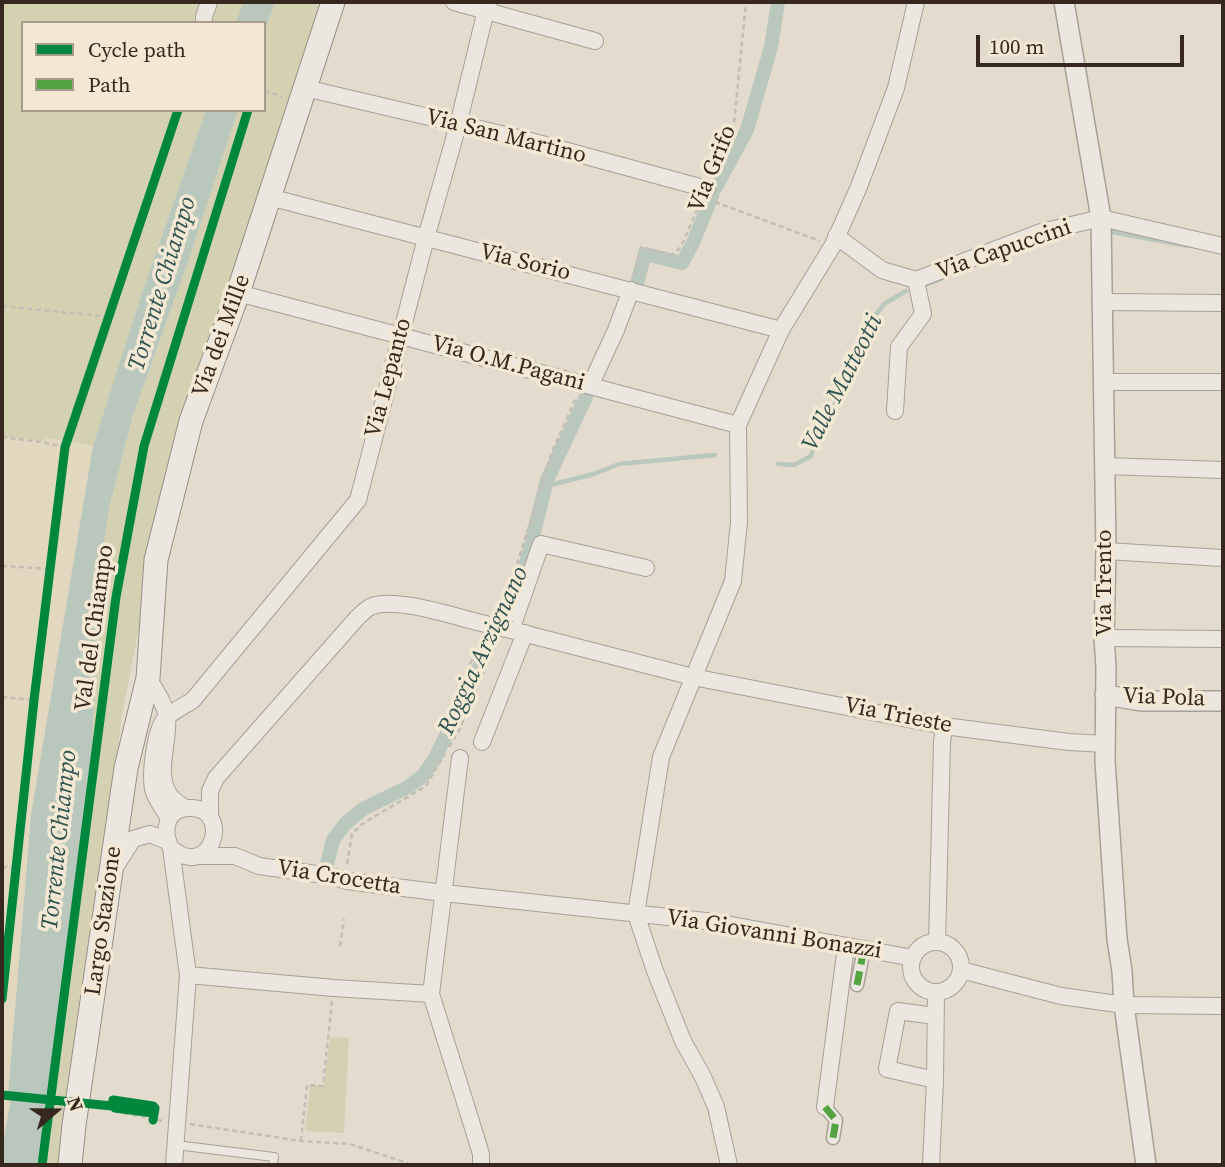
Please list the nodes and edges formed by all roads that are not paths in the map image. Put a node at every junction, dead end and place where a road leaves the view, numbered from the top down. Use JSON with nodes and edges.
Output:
{"nodes":[{"id":1,"x":209,"y":2,"type":"edge"},
{"id":2,"x":333,"y":2,"type":"edge"},
{"id":3,"x":454,"y":2,"type":"edge"},
{"id":4,"x":916,"y":2,"type":"edge"},
{"id":5,"x":1064,"y":2,"type":"edge"},
{"id":6,"x":487,"y":6,"type":"edge"},
{"id":7,"x":204,"y":21,"type":"edge"},
{"id":8,"x":595,"y":41,"type":"dead end"},
{"id":9,"x":294,"y":93,"type":"junction"},
{"id":10,"x":458,"y":125,"type":"junction"},
{"id":11,"x":707,"y":188,"type":"road end"},
{"id":12,"x":269,"y":197,"type":"junction"},
{"id":13,"x":1101,"y":218,"type":"junction"},
{"id":14,"x":426,"y":238,"type":"junction"},
{"id":15,"x":835,"y":241,"type":"junction"},
{"id":16,"x":1223,"y":247,"type":"edge"},
{"id":17,"x":916,"y":280,"type":"junction"},
{"id":18,"x":631,"y":290,"type":"junction"},
{"id":19,"x":238,"y":293,"type":"junction"},
{"id":20,"x":1102,"y":302,"type":"junction"},
{"id":21,"x":1223,"y":303,"type":"edge"},
{"id":22,"x":781,"y":330,"type":"junction"},
{"id":23,"x":401,"y":335,"type":"junction"},
{"id":24,"x":1103,"y":382,"type":"junction"},
{"id":25,"x":1223,"y":382,"type":"edge"},
{"id":26,"x":590,"y":386,"type":"junction"},
{"id":27,"x":895,"y":411,"type":"dead end"},
{"id":28,"x":738,"y":425,"type":"junction"},
{"id":29,"x":1105,"y":466,"type":"junction"},
{"id":30,"x":1223,"y":470,"type":"edge"},
{"id":31,"x":1106,"y":551,"type":"junction"},
{"id":32,"x":1223,"y":558,"type":"edge"},
{"id":33,"x":646,"y":568,"type":"dead end"},
{"id":34,"x":518,"y":631,"type":"junction"},
{"id":35,"x":1104,"y":638,"type":"junction"},
{"id":36,"x":1223,"y":639,"type":"edge"},
{"id":37,"x":693,"y":677,"type":"junction"},
{"id":38,"x":148,"y":678,"type":"junction"},
{"id":39,"x":1105,"y":695,"type":"junction"},
{"id":40,"x":162,"y":699,"type":"junction"},
{"id":41,"x":1223,"y":701,"type":"edge"},
{"id":42,"x":190,"y":702,"type":"junction"},
{"id":43,"x":167,"y":723,"type":"junction"},
{"id":44,"x":944,"y":726,"type":"junction"},
{"id":45,"x":482,"y":741,"type":"dead end"},
{"id":46,"x":1105,"y":744,"type":"junction"},
{"id":47,"x":460,"y":758,"type":"dead end"},
{"id":48,"x":186,"y":808,"type":"junction"},
{"id":49,"x":169,"y":818,"type":"junction"},
{"id":50,"x":212,"y":821,"type":"junction"},
{"id":51,"x":169,"y":845,"type":"junction"},
{"id":52,"x":195,"y":856,"type":"junction"},
{"id":53,"x":235,"y":856,"type":"junction"},
{"id":54,"x":110,"y":874,"type":"junction"},
{"id":55,"x":176,"y":888,"type":"junction"},
{"id":56,"x":444,"y":893,"type":"junction"},
{"id":57,"x":636,"y":915,"type":"junction"},
{"id":58,"x":937,"y":942,"type":"junction"},
{"id":59,"x":846,"y":946,"type":"junction"},
{"id":60,"x":864,"y":949,"type":"junction"},
{"id":61,"x":913,"y":958,"type":"junction"},
{"id":62,"x":961,"y":970,"type":"junction"},
{"id":63,"x":188,"y":975,"type":"junction"},
{"id":64,"x":857,"y":985,"type":"dead end"},
{"id":65,"x":936,"y":992,"type":"junction"},
{"id":66,"x":431,"y":994,"type":"junction"},
{"id":67,"x":1124,"y":1005,"type":"junction"},
{"id":68,"x":1223,"y":1006,"type":"edge"},
{"id":69,"x":935,"y":1016,"type":"junction"},
{"id":70,"x":935,"y":1080,"type":"junction"},
{"id":71,"x":830,"y":1114,"type":"joint"},
{"id":72,"x":833,"y":1138,"type":"dead end"},
{"id":73,"x":176,"y":1145,"type":"junction"},
{"id":74,"x":70,"y":1165,"type":"edge"},
{"id":75,"x":174,"y":1165,"type":"edge"},
{"id":76,"x":273,"y":1165,"type":"edge"},
{"id":77,"x":481,"y":1165,"type":"edge"},
{"id":78,"x":729,"y":1165,"type":"edge"},
{"id":79,"x":931,"y":1165,"type":"edge"},
{"id":80,"x":1146,"y":1165,"type":"edge"}],
"edges":[{"from":1,"to":7,"type":"street"},
{"from":2,"to":9,"type":"main road","name":"Via dei Mille"},
{"from":3,"to":6,"type":"street"},
{"from":4,"to":15,"type":"street"},
{"from":5,"to":13,"type":"street","name":"Via Trento"},
{"from":6,"to":8,"type":"street"},
{"from":6,"to":10,"type":"street","name":"Via Lepanto"},
{"from":9,"to":10,"type":"street","name":"Via San Martino"},
{"from":9,"to":12,"type":"main road","name":"Via dei Mille"},
{"from":10,"to":11,"type":"street","name":"Via San Martino"},
{"from":10,"to":14,"type":"street","name":"Via Lepanto"},
{"from":12,"to":14,"type":"street","name":"Via Sorio"},
{"from":12,"to":19,"type":"main road","name":"Via dei Mille"},
{"from":13,"to":16,"type":"street","name":"Via Capuccini"},
{"from":13,"to":17,"type":"street","name":"Via Capuccini"},
{"from":13,"to":20,"type":"street","name":"Via Trento"},
{"from":14,"to":18,"type":"street","name":"Via Sorio"},
{"from":14,"to":23,"type":"street","name":"Via Lepanto"},
{"from":15,"to":17,"type":"street","name":"Via Capuccini"},
{"from":15,"to":22,"type":"street"},
{"from":17,"to":27,"type":"street"},
{"from":18,"to":22,"type":"street","name":"Via Sorio"},
{"from":18,"to":26,"type":"street"},
{"from":19,"to":23,"type":"street","name":"Via O.M.Pagani"},
{"from":19,"to":38,"type":"main road","name":"Via dei Mille"},
{"from":20,"to":21,"type":"street"},
{"from":20,"to":24,"type":"street","name":"Via Trento"},
{"from":22,"to":28,"type":"street"},
{"from":23,"to":26,"type":"street","name":"Via O.M.Pagani"},
{"from":23,"to":42,"type":"street","name":"Via Lepanto"},
{"from":24,"to":25,"type":"street"},
{"from":24,"to":29,"type":"street","name":"Via Trento"},
{"from":26,"to":28,"type":"street","name":"Via O.M.Pagani"},
{"from":28,"to":37,"type":"street"},
{"from":29,"to":30,"type":"street"},
{"from":29,"to":31,"type":"street","name":"Via Trento"},
{"from":31,"to":32,"type":"street"},
{"from":31,"to":35,"type":"street","name":"Via Trento"},
{"from":33,"to":34,"type":"street"},
{"from":34,"to":37,"type":"street","name":"Via Trieste"},
{"from":34,"to":45,"type":"street"},
{"from":34,"to":50,"type":"street","name":"Via Trieste","bridge":true},
{"from":35,"to":36,"type":"street"},
{"from":35,"to":39,"type":"street","name":"Via Trento"},
{"from":37,"to":44,"type":"street","name":"Via Trieste"},
{"from":37,"to":57,"type":"street"},
{"from":38,"to":40,"type":"street"},
{"from":38,"to":54,"type":"main road","name":"Largo Stazione"},
{"from":39,"to":41,"type":"street","name":"Via Pola"},
{"from":39,"to":46,"type":"street","name":"Via Trento"},
{"from":40,"to":42,"type":"street"},
{"from":40,"to":43,"type":"street"},
{"from":42,"to":43,"type":"street","name":"Via Lepanto"},
{"from":43,"to":48,"type":"street"},
{"from":43,"to":49,"type":"street"},
{"from":44,"to":46,"type":"street","name":"Via Trieste"},
{"from":44,"to":58,"type":"street"},
{"from":46,"to":67,"type":"street","name":"Via Trento"},
{"from":47,"to":56,"type":"street"},
{"from":48,"to":49,"type":"street"},
{"from":48,"to":50,"type":"street"},
{"from":49,"to":51,"type":"street"},
{"from":50,"to":52,"type":"street"},
{"from":50,"to":53,"type":"street"},
{"from":51,"to":52,"type":"street"},
{"from":51,"to":54,"type":"street"},
{"from":51,"to":55,"type":"street"},
{"from":52,"to":53,"type":"street","name":"Via Crocetta"},
{"from":52,"to":55,"type":"street"},
{"from":53,"to":56,"type":"street","name":"Via Crocetta"},
{"from":54,"to":74,"type":"main road","name":"Largo Stazione"},
{"from":55,"to":63,"type":"street"},
{"from":56,"to":57,"type":"street","name":"Via Crocetta"},
{"from":56,"to":66,"type":"street"},
{"from":57,"to":59,"type":"street","name":"Via Giovanni Bonazzi"},
{"from":57,"to":78,"type":"street"},
{"from":58,"to":61,"type":"street"},
{"from":58,"to":62,"type":"street"},
{"from":59,"to":60,"type":"street","name":"Via Giovanni Bonazzi"},
{"from":59,"to":71,"type":"street"},
{"from":60,"to":61,"type":"street","name":"Via Giovanni Bonazzi"},
{"from":60,"to":64,"type":"street"},
{"from":61,"to":65,"type":"street"},
{"from":62,"to":65,"type":"street"},
{"from":62,"to":67,"type":"street"},
{"from":63,"to":66,"type":"street"},
{"from":63,"to":73,"type":"street"},
{"from":65,"to":69,"type":"street"},
{"from":66,"to":77,"type":"street"},
{"from":67,"to":68,"type":"street"},
{"from":67,"to":80,"type":"street","name":"Via Trento"},
{"from":69,"to":70,"type":"street"},
{"from":69,"to":70,"type":"street"},
{"from":70,"to":79,"type":"street"},
{"from":71,"to":72,"type":"street"},
{"from":73,"to":75,"type":"street"},
{"from":73,"to":76,"type":"lane"}]}
